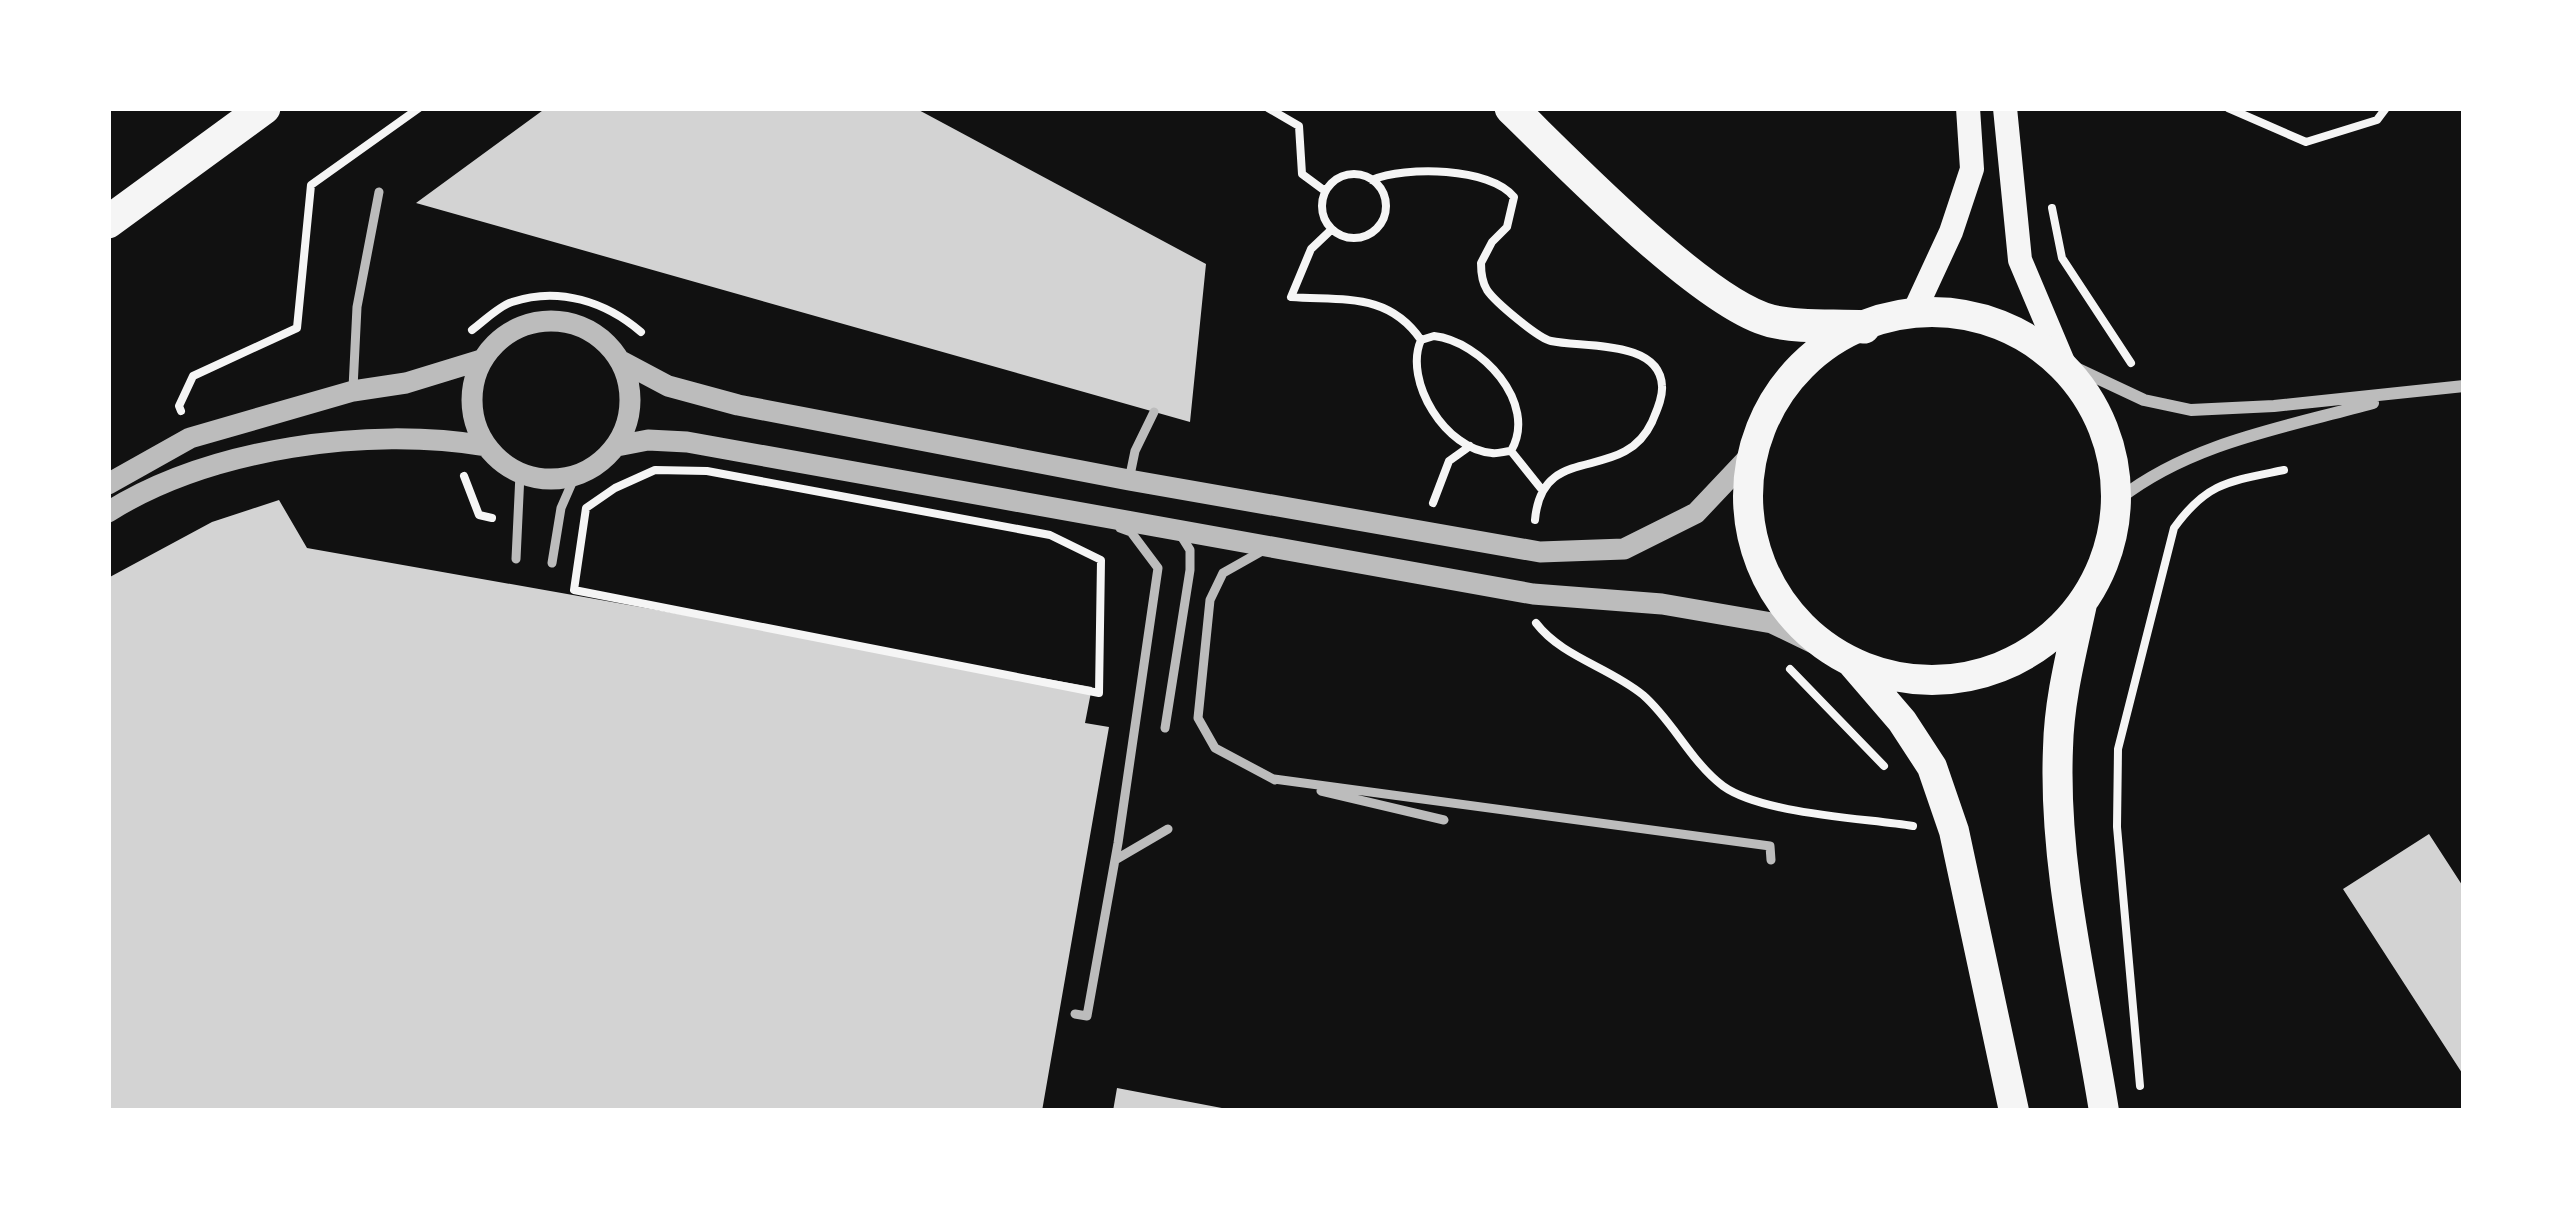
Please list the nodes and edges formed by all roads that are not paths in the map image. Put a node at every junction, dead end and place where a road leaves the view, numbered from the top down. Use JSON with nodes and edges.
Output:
{"nodes":[{"id":1,"x":264,"y":108,"type":"edge"},
{"id":2,"x":1511,"y":108,"type":"edge"},
{"id":3,"x":1968,"y":108,"type":"edge"},
{"id":4,"x":2005,"y":108,"type":"edge"},
{"id":5,"x":380,"y":192,"type":"dead end"},
{"id":6,"x":108,"y":223,"type":"edge"},
{"id":7,"x":1912,"y":314,"type":"junction"},
{"id":8,"x":1864,"y":327,"type":"junction"},
{"id":9,"x":482,"y":360,"type":"junction"},
{"id":10,"x":621,"y":361,"type":"junction"},
{"id":11,"x":2063,"y":362,"type":"junction"},
{"id":12,"x":2464,"y":386,"type":"edge"},
{"id":13,"x":353,"y":391,"type":"junction"},
{"id":14,"x":2404,"y":394,"type":"junction"},
{"id":15,"x":1154,"y":412,"type":"dead end"},
{"id":16,"x":485,"y":446,"type":"junction"},
{"id":17,"x":616,"y":446,"type":"junction"},
{"id":18,"x":1748,"y":459,"type":"junction"},
{"id":19,"x":520,"y":474,"type":"junction"},
{"id":20,"x":575,"y":476,"type":"junction"},
{"id":21,"x":1130,"y":480,"type":"junction"},
{"id":22,"x":108,"y":484,"type":"edge"},
{"id":23,"x":2120,"y":499,"type":"junction"},
{"id":24,"x":108,"y":512,"type":"edge"},
{"id":25,"x":1099,"y":518,"type":"junction"},
{"id":26,"x":1179,"y":532,"type":"junction"},
{"id":27,"x":1266,"y":549,"type":"junction"},
{"id":28,"x":516,"y":559,"type":"dead end"},
{"id":29,"x":552,"y":563,"type":"dead end"},
{"id":30,"x":2082,"y":604,"type":"junction"},
{"id":31,"x":1840,"y":657,"type":"junction"},
{"id":32,"x":1166,"y":728,"type":"dead end"},
{"id":33,"x":1274,"y":779,"type":"junction"},
{"id":34,"x":1444,"y":820,"type":"dead end"},
{"id":35,"x":1168,"y":829,"type":"dead end"},
{"id":36,"x":1115,"y":860,"type":"junction"},
{"id":37,"x":1771,"y":860,"type":"dead end"},
{"id":38,"x":1075,"y":1014,"type":"dead end"},
{"id":39,"x":2014,"y":1111,"type":"edge"},
{"id":40,"x":2104,"y":1111,"type":"edge"}],
"edges":[{"from":1,"to":6,"type":"highway"},
{"from":2,"to":8,"type":"highway"},
{"from":3,"to":7,"type":"main road"},
{"from":4,"to":11,"type":"main road"},
{"from":5,"to":13,"type":"lane"},
{"from":7,"to":8,"type":"main road"},
{"from":7,"to":11,"type":"main road"},
{"from":8,"to":18,"type":"main road"},
{"from":9,"to":10,"type":"street"},
{"from":9,"to":13,"type":"street"},
{"from":9,"to":16,"type":"street"},
{"from":10,"to":17,"type":"street"},
{"from":10,"to":21,"type":"street"},
{"from":11,"to":14,"type":"street"},
{"from":11,"to":23,"type":"main road"},
{"from":12,"to":14,"type":"street"},
{"from":13,"to":22,"type":"street"},
{"from":14,"to":23,"type":"street"},
{"from":15,"to":21,"type":"lane"},
{"from":16,"to":19,"type":"street"},
{"from":16,"to":24,"type":"street"},
{"from":17,"to":20,"type":"street"},
{"from":17,"to":25,"type":"street"},
{"from":18,"to":21,"type":"street"},
{"from":18,"to":31,"type":"main road"},
{"from":19,"to":20,"type":"street"},
{"from":19,"to":28,"type":"lane"},
{"from":20,"to":29,"type":"lane"},
{"from":23,"to":30,"type":"main road"},
{"from":25,"to":26,"type":"street"},
{"from":25,"to":36,"type":"lane"},
{"from":26,"to":27,"type":"street"},
{"from":26,"to":32,"type":"lane"},
{"from":27,"to":31,"type":"street"},
{"from":27,"to":33,"type":"lane"},
{"from":30,"to":31,"type":"main road"},
{"from":30,"to":40,"type":"main road"},
{"from":31,"to":39,"type":"main road"},
{"from":33,"to":34,"type":"lane"},
{"from":33,"to":37,"type":"lane"},
{"from":35,"to":36,"type":"lane"},
{"from":36,"to":38,"type":"lane"}]}
